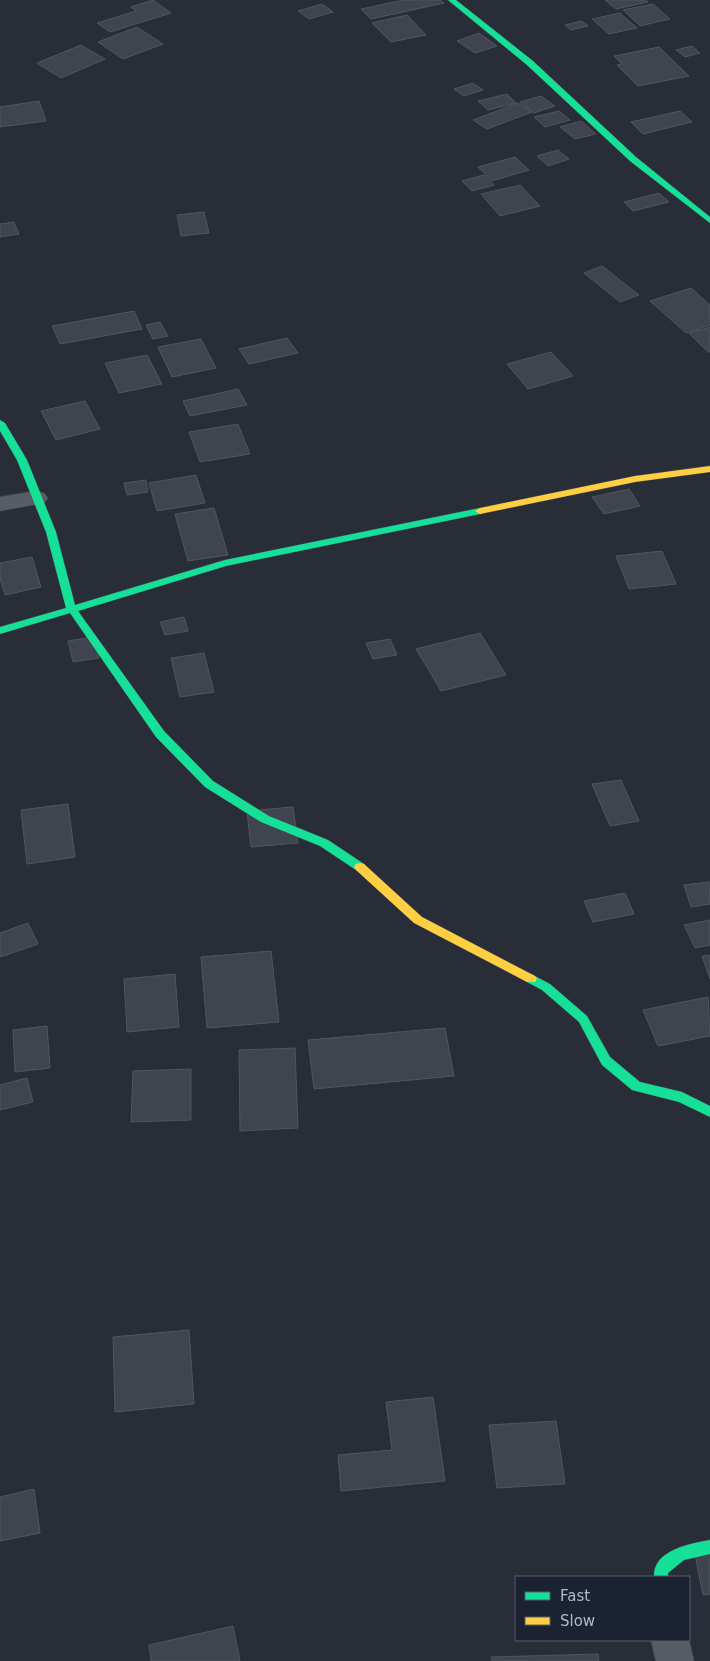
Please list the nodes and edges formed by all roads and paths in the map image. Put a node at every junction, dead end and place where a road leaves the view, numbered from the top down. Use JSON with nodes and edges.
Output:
{"nodes":[{"id":1,"x":452,"y":0,"type":"edge"},
{"id":2,"x":710,"y":221,"type":"edge"},
{"id":3,"x":0,"y":423,"type":"edge"},
{"id":4,"x":710,"y":469,"type":"edge"},
{"id":5,"x":36,"y":498,"type":"junction"},
{"id":6,"x":0,"y":504,"type":"edge"},
{"id":7,"x":71,"y":608,"type":"junction"},
{"id":8,"x":0,"y":632,"type":"edge"},
{"id":9,"x":710,"y":1112,"type":"edge"},
{"id":10,"x":710,"y":1547,"type":"edge"},
{"id":11,"x":661,"y":1576,"type":"edge"},
{"id":12,"x":670,"y":1641,"type":"edge"},
{"id":13,"x":674,"y":1661,"type":"edge"}],
"edges":[{"from":1,"to":2,"type":"street"},
{"from":3,"to":5,"type":"street"},
{"from":4,"to":7,"type":"street"},
{"from":5,"to":6,"type":"street"},
{"from":5,"to":7,"type":"street"},
{"from":7,"to":8,"type":"street"},
{"from":7,"to":9,"type":"street"},
{"from":10,"to":11,"type":"street"},
{"from":12,"to":13,"type":"street"}]}
